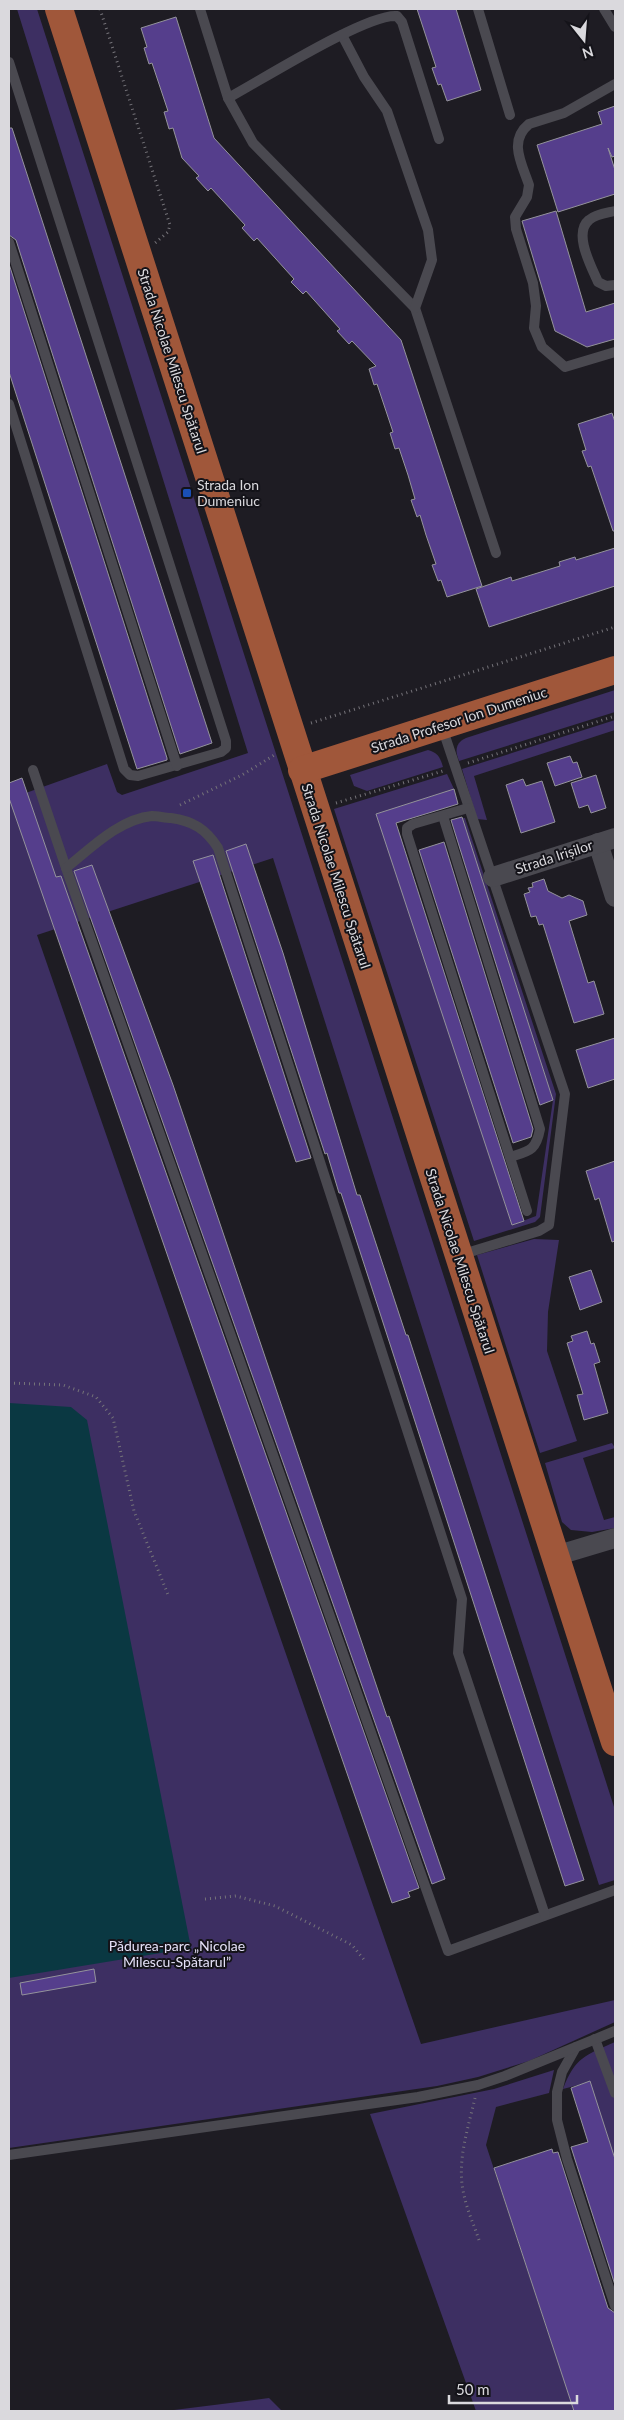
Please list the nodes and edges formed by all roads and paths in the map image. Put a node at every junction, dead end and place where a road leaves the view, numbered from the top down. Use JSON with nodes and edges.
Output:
{"nodes":[{"id":1,"x":59,"y":9,"type":"edge"},
{"id":2,"x":100,"y":9,"type":"edge"},
{"id":3,"x":200,"y":9,"type":"edge"},
{"id":4,"x":478,"y":9,"type":"edge"},
{"id":5,"x":604,"y":9,"type":"edge"},
{"id":6,"x":615,"y":27,"type":"edge"},
{"id":7,"x":342,"y":35,"type":"junction"},
{"id":8,"x":9,"y":62,"type":"edge"},
{"id":9,"x":615,"y":84,"type":"edge"},
{"id":10,"x":228,"y":98,"type":"junction"},
{"id":11,"x":510,"y":115,"type":"dead end"},
{"id":12,"x":439,"y":139,"type":"dead end"},
{"id":13,"x":615,"y":210,"type":"edge"},
{"id":14,"x":9,"y":242,"type":"edge"},
{"id":15,"x":138,"y":255,"type":"junction"},
{"id":16,"x":615,"y":285,"type":"edge"},
{"id":17,"x":415,"y":308,"type":"junction"},
{"id":18,"x":615,"y":352,"type":"edge"},
{"id":19,"x":9,"y":404,"type":"edge"},
{"id":20,"x":496,"y":553,"type":"dead end"},
{"id":21,"x":615,"y":627,"type":"edge"},
{"id":22,"x":615,"y":670,"type":"edge"},
{"id":23,"x":615,"y":716,"type":"edge"},
{"id":24,"x":441,"y":726,"type":"junction"},
{"id":25,"x":292,"y":737,"type":"junction"},
{"id":26,"x":177,"y":766,"type":"junction"},
{"id":27,"x":455,"y":767,"type":"junction"},
{"id":28,"x":34,"y":770,"type":"dead end"},
{"id":29,"x":302,"y":770,"type":"junction"},
{"id":30,"x":336,"y":803,"type":"dead end"},
{"id":31,"x":468,"y":808,"type":"junction"},
{"id":32,"x":151,"y":816,"type":"junction"},
{"id":33,"x":443,"y":816,"type":"junction"},
{"id":34,"x":607,"y":840,"type":"edge"},
{"id":35,"x":66,"y":868,"type":"junction"},
{"id":36,"x":493,"y":876,"type":"junction"},
{"id":37,"x":615,"y":897,"type":"edge"},
{"id":38,"x":510,"y":1157,"type":"junction"},
{"id":39,"x":527,"y":1211,"type":"dead end"},
{"id":40,"x":459,"y":1256,"type":"junction"},
{"id":41,"x":9,"y":1383,"type":"edge"},
{"id":42,"x":615,"y":1538,"type":"edge"},
{"id":43,"x":555,"y":1556,"type":"junction"},
{"id":44,"x":169,"y":1596,"type":"dead end"},
{"id":45,"x":615,"y":1742,"type":"edge"},
{"id":46,"x":615,"y":1890,"type":"edge"},
{"id":47,"x":205,"y":1900,"type":"dead end"},
{"id":48,"x":545,"y":1916,"type":"junction"},
{"id":49,"x":366,"y":1962,"type":"dead end"},
{"id":50,"x":615,"y":2031,"type":"edge"},
{"id":51,"x":595,"y":2039,"type":"junction"},
{"id":52,"x":576,"y":2047,"type":"junction"},
{"id":53,"x":478,"y":2085,"type":"junction"},
{"id":54,"x":615,"y":2094,"type":"edge"},
{"id":55,"x":9,"y":2155,"type":"edge"},
{"id":56,"x":479,"y":2240,"type":"dead end"},
{"id":57,"x":615,"y":2306,"type":"edge"}],
"edges":[{"from":1,"to":15,"type":"main road","name":"Strada Nicolae Milescu Spătarul"},
{"from":2,"to":15,"type":"path"},
{"from":3,"to":10,"type":"lane"},
{"from":4,"to":11,"type":"lane"},
{"from":5,"to":6,"type":"lane"},
{"from":7,"to":10,"type":"lane"},
{"from":7,"to":12,"type":"lane"},
{"from":7,"to":17,"type":"lane"},
{"from":8,"to":26,"type":"lane"},
{"from":9,"to":18,"type":"lane"},
{"from":10,"to":17,"type":"lane"},
{"from":13,"to":16,"type":"lane"},
{"from":14,"to":26,"type":"lane"},
{"from":15,"to":25,"type":"main road","name":"Strada Nicolae Milescu Spătarul"},
{"from":17,"to":20,"type":"lane"},
{"from":19,"to":26,"type":"lane"},
{"from":21,"to":25,"type":"path"},
{"from":22,"to":24,"type":"main road","name":"Strada Profesor Ion Dumeniuc"},
{"from":23,"to":27,"type":"path"},
{"from":24,"to":27,"type":"lane"},
{"from":24,"to":29,"type":"main road","name":"Strada Profesor Ion Dumeniuc"},
{"from":25,"to":29,"type":"main road","name":"Strada Nicolae Milescu Spătarul"},
{"from":25,"to":32,"type":"path"},
{"from":27,"to":30,"type":"path"},
{"from":27,"to":31,"type":"lane"},
{"from":28,"to":35,"type":"lane"},
{"from":29,"to":40,"type":"main road","name":"Strada Nicolae Milescu Spătarul"},
{"from":31,"to":33,"type":"lane"},
{"from":31,"to":36,"type":"lane"},
{"from":32,"to":35,"type":"lane"},
{"from":32,"to":48,"type":"lane"},
{"from":33,"to":38,"type":"lane"},
{"from":33,"to":38,"type":"lane"},
{"from":34,"to":36,"type":"street","name":"Strada Irișilor"},
{"from":34,"to":37,"type":"street"},
{"from":35,"to":48,"type":"lane"},
{"from":36,"to":40,"type":"lane"},
{"from":38,"to":39,"type":"lane"},
{"from":40,"to":43,"type":"main road","name":"Strada Nicolae Milescu Spătarul"},
{"from":41,"to":44,"type":"path"},
{"from":42,"to":43,"type":"street"},
{"from":43,"to":45,"type":"main road","name":"Strada Nicolae Milescu Spătarul"},
{"from":46,"to":48,"type":"lane"},
{"from":47,"to":49,"type":"path"},
{"from":50,"to":51,"type":"lane"},
{"from":51,"to":52,"type":"lane"},
{"from":51,"to":54,"type":"lane"},
{"from":52,"to":53,"type":"lane"},
{"from":52,"to":57,"type":"lane"},
{"from":53,"to":55,"type":"lane"},
{"from":53,"to":56,"type":"path"}]}
